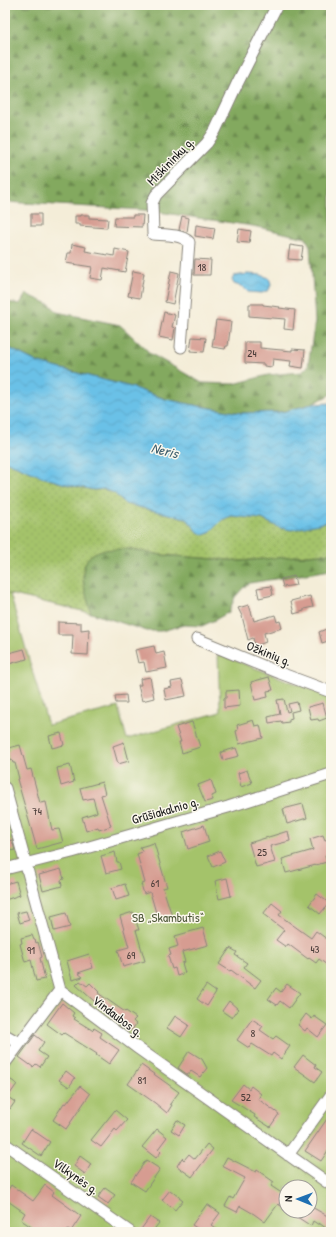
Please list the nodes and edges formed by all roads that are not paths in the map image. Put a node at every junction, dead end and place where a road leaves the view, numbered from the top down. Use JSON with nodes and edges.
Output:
{"nodes":[{"id":1,"x":277,"y":5,"type":"edge"},
{"id":2,"x":181,"y":347,"type":"dead end"},
{"id":3,"x":198,"y":638,"type":"dead end"},
{"id":4,"x":331,"y":692,"type":"edge"},
{"id":5,"x":331,"y":774,"type":"edge"},
{"id":6,"x":5,"y":788,"type":"edge"},
{"id":7,"x":26,"y":864,"type":"junction"},
{"id":8,"x":5,"y":868,"type":"edge"},
{"id":9,"x":60,"y":990,"type":"junction"},
{"id":10,"x":5,"y":1035,"type":"edge"},
{"id":11,"x":19,"y":1043,"type":"junction"},
{"id":12,"x":5,"y":1063,"type":"edge"},
{"id":13,"x":331,"y":1095,"type":"edge"},
{"id":14,"x":5,"y":1144,"type":"edge"},
{"id":15,"x":288,"y":1155,"type":"junction"},
{"id":16,"x":331,"y":1185,"type":"edge"},
{"id":17,"x":130,"y":1232,"type":"edge"}],
"edges":[{"from":1,"to":2,"type":"street","name":"Miškininkų g."},
{"from":3,"to":4,"type":"street","name":"Ožkinių g."},
{"from":5,"to":7,"type":"street","name":"Grūšiakalnio g."},
{"from":6,"to":7,"type":"street"},
{"from":7,"to":8,"type":"street","name":"Grūšiakalnio g."},
{"from":7,"to":9,"type":"street"},
{"from":9,"to":11,"type":"street"},
{"from":9,"to":15,"type":"street","name":"Vindaubos g."},
{"from":10,"to":11,"type":"street"},
{"from":11,"to":12,"type":"street"},
{"from":13,"to":15,"type":"street"},
{"from":14,"to":17,"type":"street","name":"Vilkynės g."},
{"from":15,"to":16,"type":"street","name":"Vindaubos g."}]}
